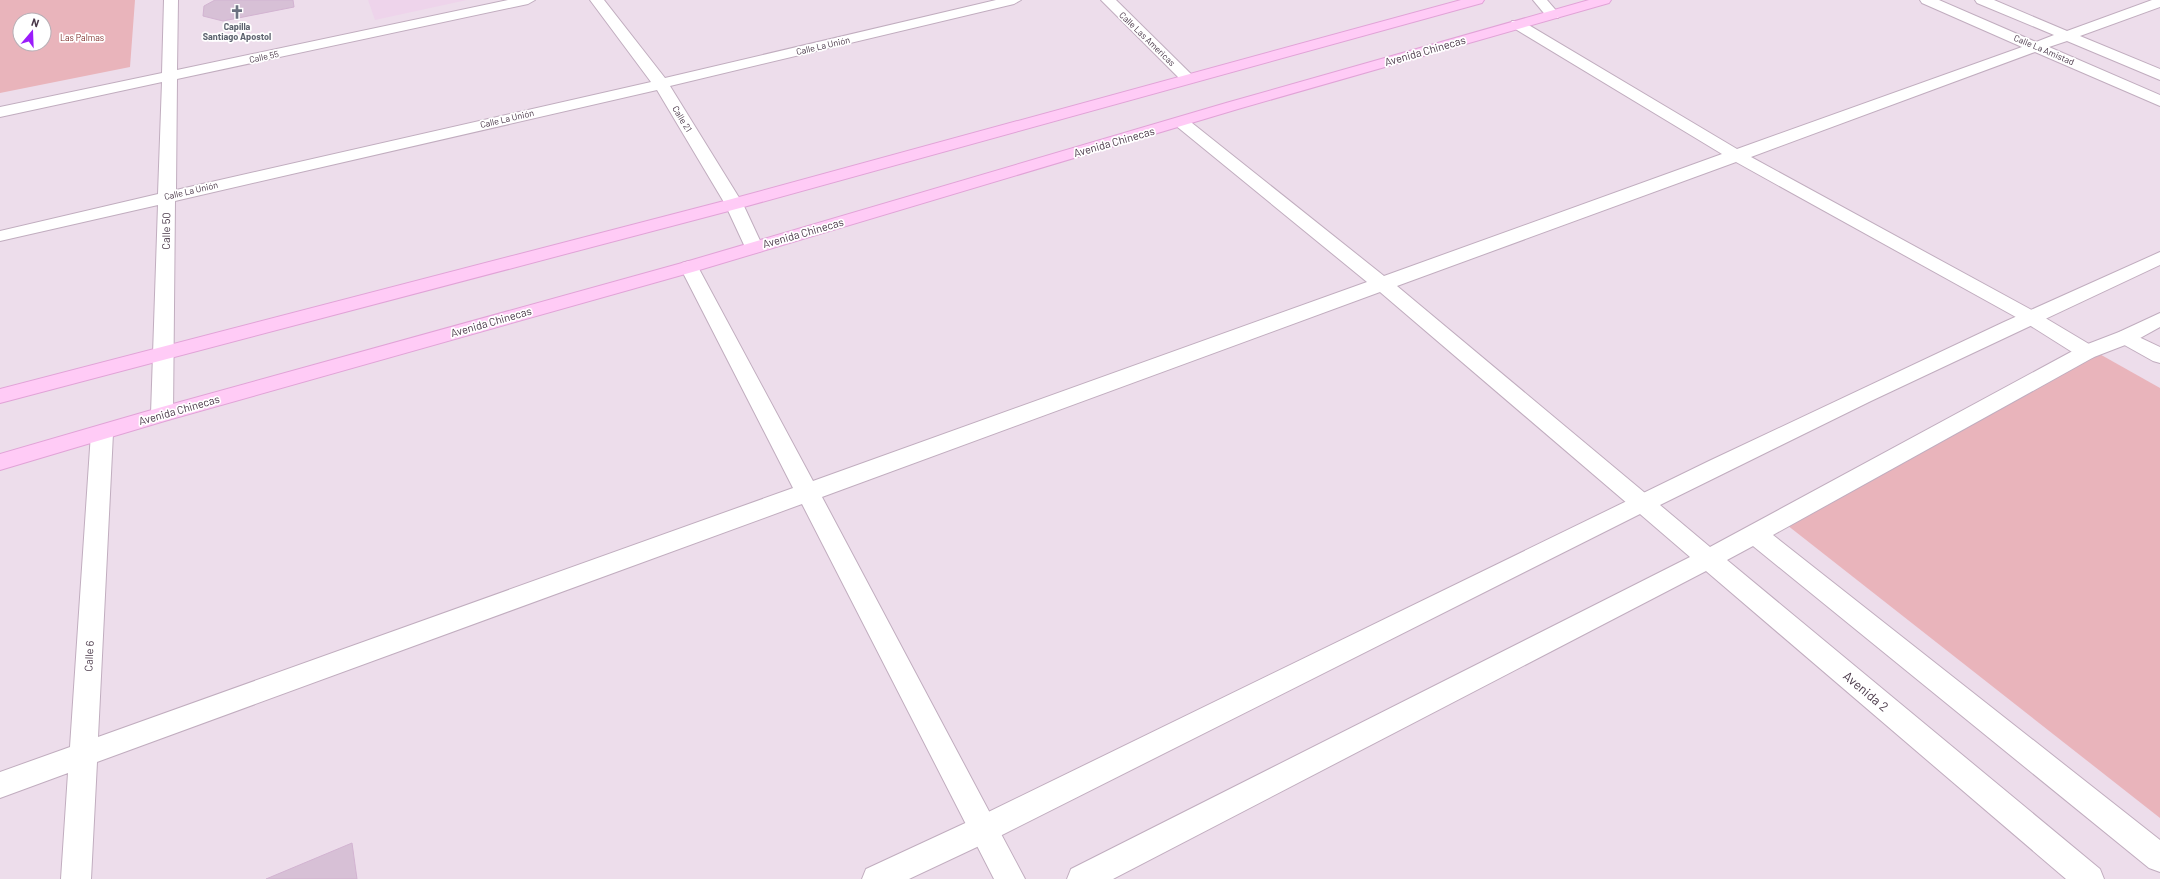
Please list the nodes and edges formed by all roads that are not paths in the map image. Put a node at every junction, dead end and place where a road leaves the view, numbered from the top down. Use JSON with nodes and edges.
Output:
{"nodes":[{"id":1,"x":171,"y":0,"type":"edge"},
{"id":2,"x":528,"y":0,"type":"edge"},
{"id":3,"x":597,"y":0,"type":"edge"},
{"id":4,"x":1014,"y":0,"type":"edge"},
{"id":5,"x":1108,"y":0,"type":"edge"},
{"id":6,"x":1477,"y":0,"type":"edge"},
{"id":7,"x":1540,"y":0,"type":"edge"},
{"id":8,"x":1604,"y":0,"type":"edge"},
{"id":9,"x":1927,"y":0,"type":"edge"},
{"id":10,"x":1982,"y":0,"type":"edge"},
{"id":11,"x":2160,"y":2,"type":"edge"},
{"id":12,"x":1553,"y":15,"type":"junction"},
{"id":13,"x":1517,"y":24,"type":"junction"},
{"id":14,"x":2068,"y":36,"type":"junction"},
{"id":15,"x":2036,"y":47,"type":"junction"},
{"id":16,"x":2160,"y":75,"type":"edge"},
{"id":17,"x":170,"y":77,"type":"junction"},
{"id":18,"x":1187,"y":78,"type":"junction"},
{"id":19,"x":661,"y":84,"type":"junction"},
{"id":20,"x":2160,"y":101,"type":"edge"},
{"id":21,"x":0,"y":112,"type":"edge"},
{"id":22,"x":1182,"y":122,"type":"junction"},
{"id":23,"x":1737,"y":156,"type":"junction"},
{"id":24,"x":167,"y":197,"type":"junction"},
{"id":25,"x":734,"y":204,"type":"junction"},
{"id":26,"x":0,"y":236,"type":"edge"},
{"id":27,"x":754,"y":247,"type":"junction"},
{"id":28,"x":2160,"y":258,"type":"edge"},
{"id":29,"x":689,"y":267,"type":"junction"},
{"id":30,"x":1382,"y":284,"type":"junction"},
{"id":31,"x":2030,"y":317,"type":"junction"},
{"id":32,"x":2160,"y":319,"type":"edge"},
{"id":33,"x":2126,"y":337,"type":"junction"},
{"id":34,"x":163,"y":352,"type":"junction"},
{"id":35,"x":2087,"y":352,"type":"junction"},
{"id":36,"x":2160,"y":356,"type":"edge"},
{"id":37,"x":0,"y":396,"type":"edge"},
{"id":38,"x":162,"y":414,"type":"junction"},
{"id":39,"x":102,"y":433,"type":"junction"},
{"id":40,"x":0,"y":462,"type":"edge"},
{"id":41,"x":807,"y":492,"type":"junction"},
{"id":42,"x":1643,"y":504,"type":"junction"},
{"id":43,"x":1755,"y":534,"type":"junction"},
{"id":44,"x":1709,"y":559,"type":"junction"},
{"id":45,"x":83,"y":755,"type":"junction"},
{"id":46,"x":0,"y":785,"type":"edge"},
{"id":47,"x":984,"y":829,"type":"junction"},
{"id":48,"x":2160,"y":858,"type":"edge"},
{"id":49,"x":76,"y":879,"type":"edge"},
{"id":50,"x":877,"y":879,"type":"edge"},
{"id":51,"x":1010,"y":879,"type":"edge"},
{"id":52,"x":1082,"y":879,"type":"edge"},
{"id":53,"x":2089,"y":879,"type":"edge"}],
"edges":[{"from":1,"to":17,"type":"street","name":"Calle 50"},
{"from":2,"to":17,"type":"street","name":"Calle 55"},
{"from":3,"to":19,"type":"street","name":"Calle 21"},
{"from":4,"to":19,"type":"street","name":"Calle La Unión"},
{"from":5,"to":18,"type":"street","name":"Calle Las Americas"},
{"from":6,"to":18,"type":"main road"},
{"from":7,"to":12,"type":"street"},
{"from":8,"to":12,"type":"main road","name":"Avenida Chinecas"},
{"from":9,"to":15,"type":"street","name":"Calle La Amistad"},
{"from":10,"to":14,"type":"street"},
{"from":11,"to":14,"type":"street"},
{"from":12,"to":13,"type":"main road","name":"Avenida Chinecas"},
{"from":13,"to":22,"type":"main road","name":"Avenida Chinecas"},
{"from":13,"to":23,"type":"street"},
{"from":14,"to":15,"type":"street"},
{"from":14,"to":16,"type":"street"},
{"from":15,"to":20,"type":"street","name":"Calle La Amistad"},
{"from":15,"to":23,"type":"street"},
{"from":17,"to":21,"type":"street","name":"Calle 55"},
{"from":17,"to":24,"type":"street","name":"Calle 50"},
{"from":18,"to":25,"type":"main road"},
{"from":19,"to":24,"type":"street","name":"Calle La Unión"},
{"from":19,"to":25,"type":"street","name":"Calle 21"},
{"from":22,"to":27,"type":"main road","name":"Avenida Chinecas"},
{"from":22,"to":30,"type":"street","name":"Avenida 2"},
{"from":23,"to":30,"type":"street"},
{"from":23,"to":31,"type":"street"},
{"from":24,"to":26,"type":"street","name":"Calle La Unión"},
{"from":24,"to":34,"type":"street","name":"Calle 50"},
{"from":25,"to":27,"type":"street","name":"Calle 21"},
{"from":25,"to":34,"type":"main road"},
{"from":27,"to":29,"type":"main road","name":"Avenida Chinecas"},
{"from":28,"to":31,"type":"street"},
{"from":29,"to":38,"type":"main road","name":"Avenida Chinecas"},
{"from":29,"to":41,"type":"street"},
{"from":30,"to":41,"type":"street"},
{"from":30,"to":42,"type":"street","name":"Avenida 2"},
{"from":31,"to":35,"type":"street"},
{"from":31,"to":42,"type":"street"},
{"from":32,"to":33,"type":"street"},
{"from":33,"to":35,"type":"street"},
{"from":33,"to":36,"type":"street"},
{"from":34,"to":37,"type":"main road"},
{"from":34,"to":38,"type":"street","name":"Calle 50"},
{"from":35,"to":43,"type":"street"},
{"from":38,"to":39,"type":"main road","name":"Avenida Chinecas"},
{"from":39,"to":40,"type":"main road","name":"Avenida Chinecas"},
{"from":39,"to":45,"type":"street","name":"Calle 6"},
{"from":41,"to":45,"type":"street"},
{"from":41,"to":47,"type":"street"},
{"from":42,"to":44,"type":"street","name":"Avenida 2"},
{"from":42,"to":47,"type":"street"},
{"from":43,"to":44,"type":"street"},
{"from":43,"to":48,"type":"street"},
{"from":44,"to":52,"type":"street"},
{"from":44,"to":53,"type":"street","name":"Avenida 2"},
{"from":45,"to":46,"type":"street"},
{"from":45,"to":49,"type":"street","name":"Calle 6"},
{"from":47,"to":50,"type":"street"},
{"from":47,"to":51,"type":"street"}]}
